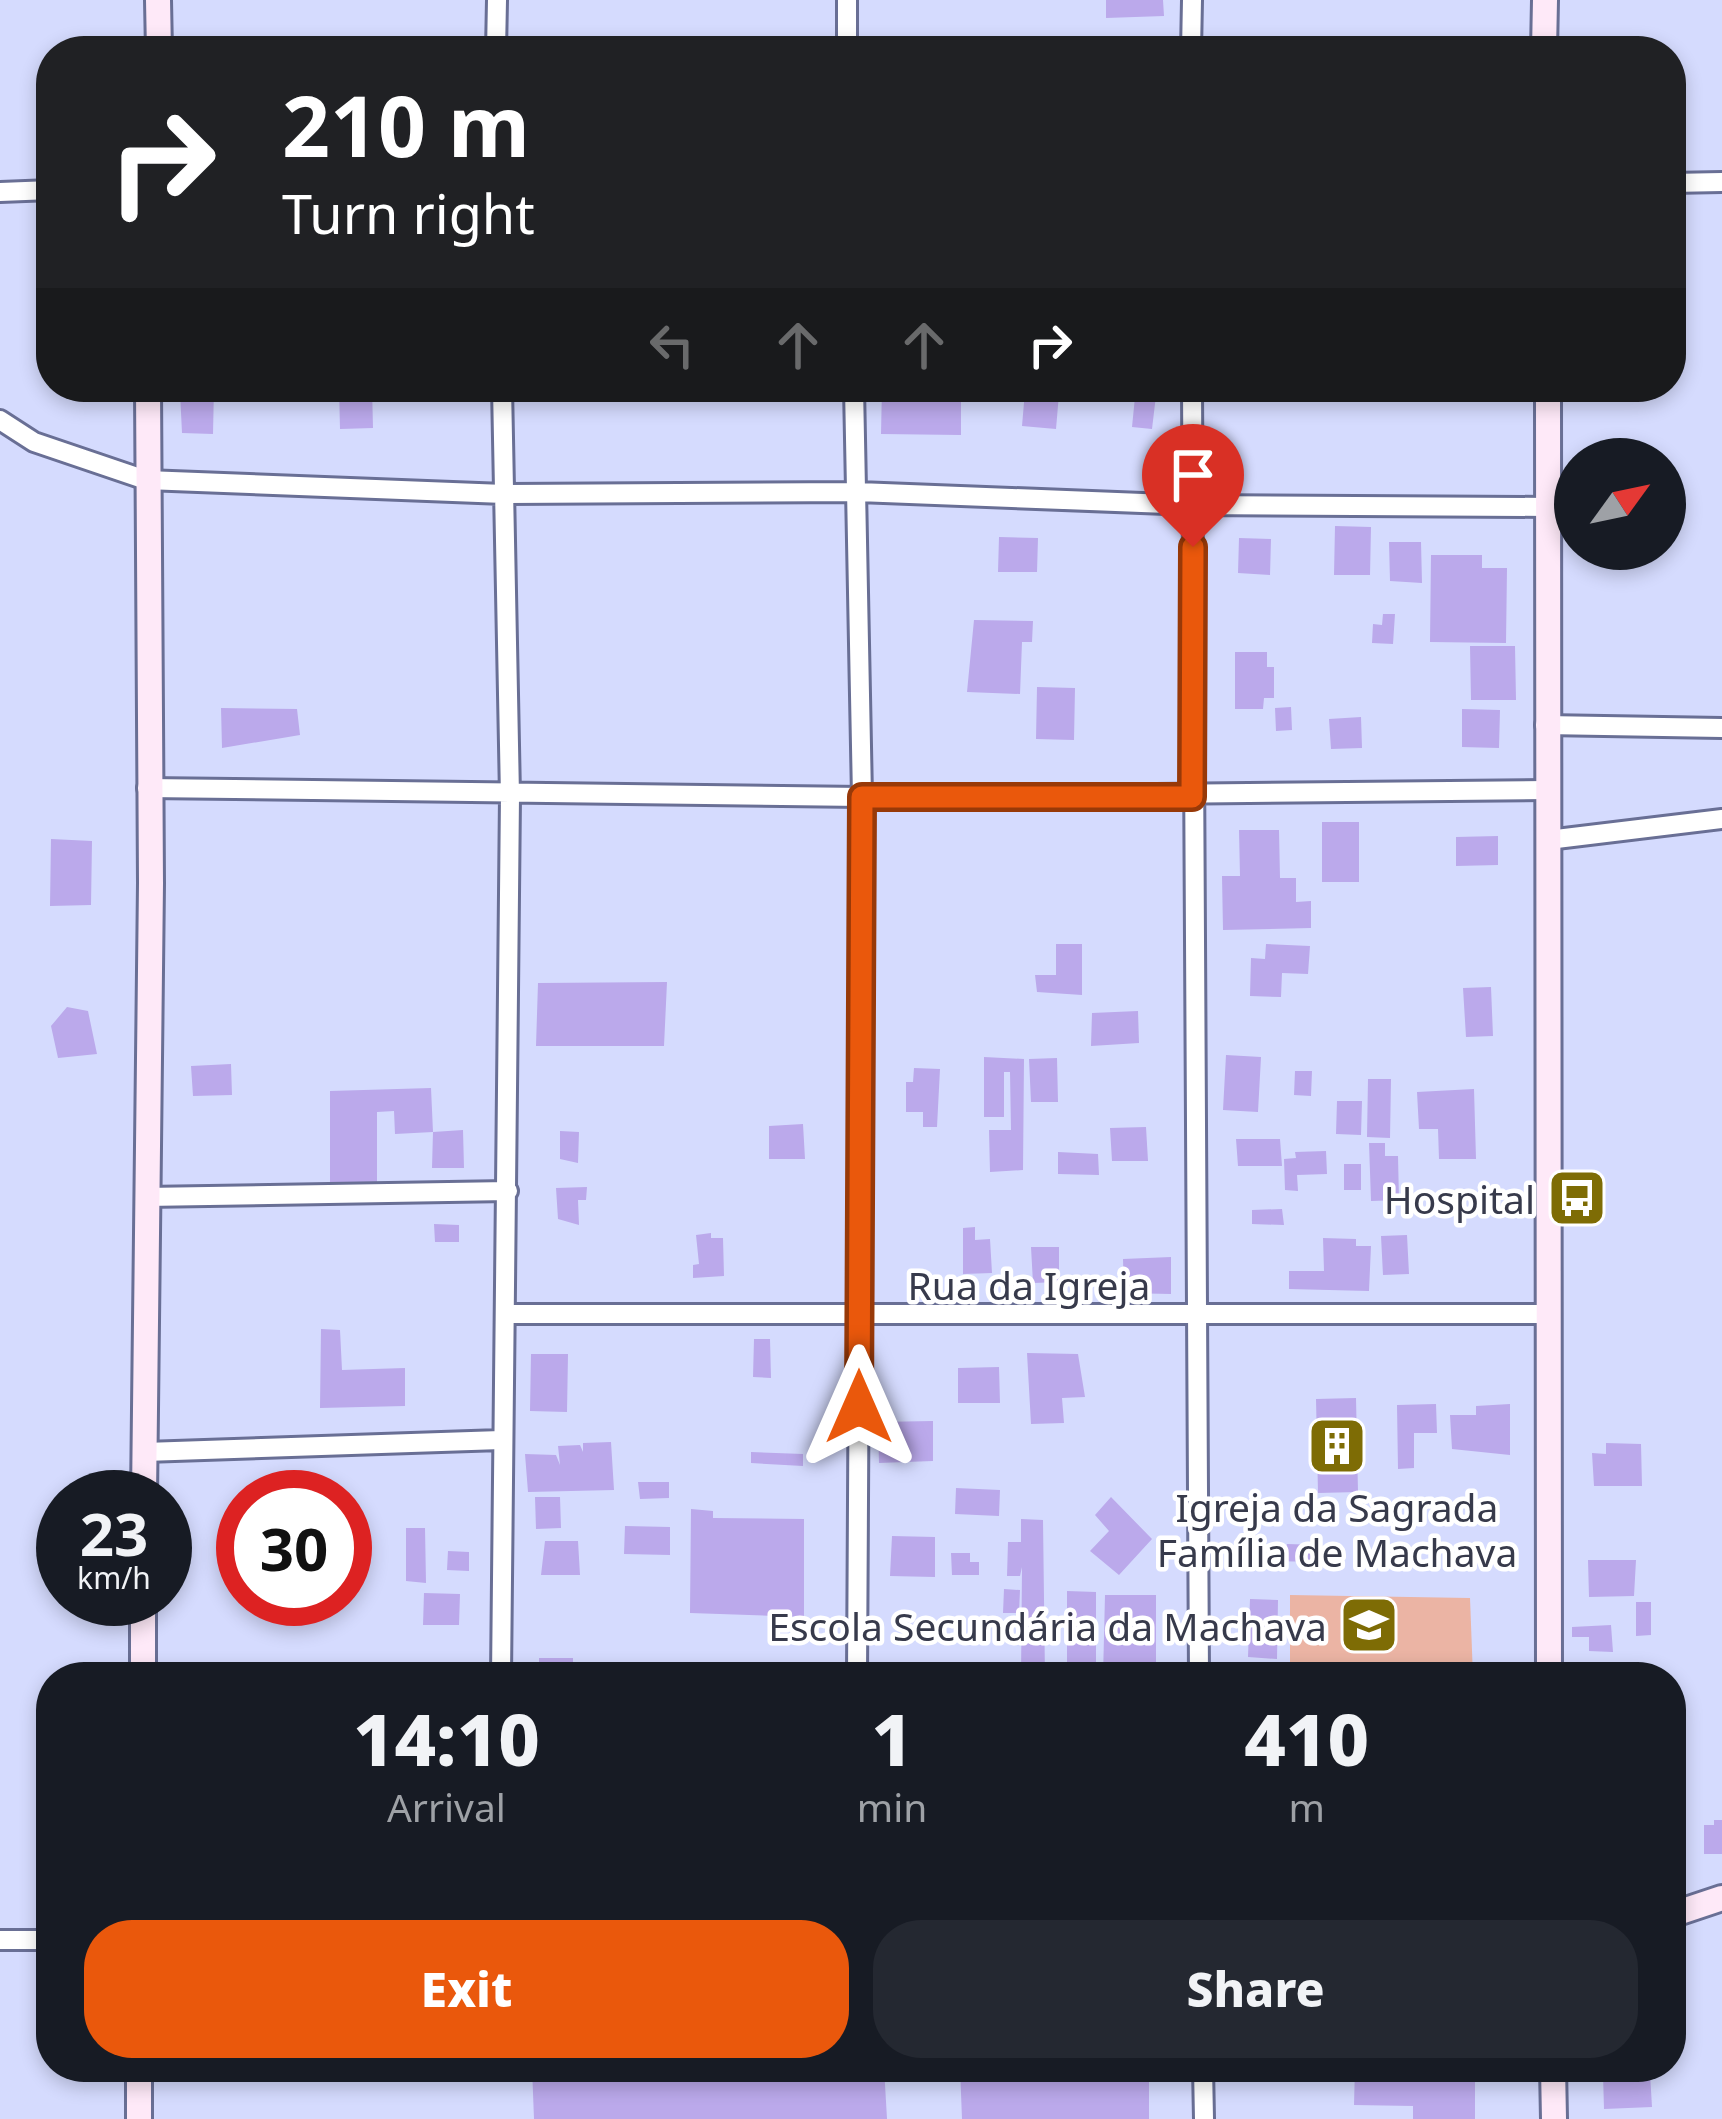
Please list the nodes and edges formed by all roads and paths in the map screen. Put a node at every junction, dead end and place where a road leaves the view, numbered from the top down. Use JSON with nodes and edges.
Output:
{"nodes":[{"id":1,"x":158,"y":0,"type":"edge"},
{"id":2,"x":497,"y":0,"type":"edge"},
{"id":3,"x":848,"y":0,"type":"edge"},
{"id":4,"x":1192,"y":0,"type":"edge"},
{"id":5,"x":1545,"y":0,"type":"edge"},
{"id":6,"x":159,"y":36,"type":"edge"},
{"id":7,"x":496,"y":36,"type":"edge"},
{"id":8,"x":847,"y":36,"type":"edge"},
{"id":9,"x":1191,"y":36,"type":"edge"},
{"id":10,"x":1544,"y":36,"type":"edge"},
{"id":11,"x":1722,"y":182,"type":"edge"},
{"id":12,"x":1686,"y":183,"type":"edge"},
{"id":13,"x":36,"y":191,"type":"edge"},
{"id":14,"x":0,"y":192,"type":"edge"},
{"id":15,"x":148,"y":402,"type":"edge"},
{"id":16,"x":502,"y":402,"type":"edge"},
{"id":17,"x":855,"y":402,"type":"edge"},
{"id":18,"x":1192,"y":402,"type":"edge"},
{"id":19,"x":1548,"y":402,"type":"edge"},
{"id":20,"x":0,"y":420,"type":"edge"},
{"id":21,"x":146,"y":480,"type":"junction"},
{"id":22,"x":858,"y":492,"type":"junction"},
{"id":23,"x":505,"y":494,"type":"junction"},
{"id":24,"x":1193,"y":505,"type":"junction"},
{"id":25,"x":1548,"y":506,"type":"junction"},
{"id":26,"x":1545,"y":725,"type":"junction"},
{"id":27,"x":1722,"y":728,"type":"edge"},
{"id":28,"x":147,"y":788,"type":"junction"},
{"id":29,"x":1546,"y":790,"type":"junction"},
{"id":30,"x":510,"y":796,"type":"junction"},
{"id":31,"x":862,"y":797,"type":"junction"},
{"id":32,"x":1192,"y":797,"type":"junction"},
{"id":33,"x":1722,"y":819,"type":"edge"},
{"id":34,"x":1548,"y":840,"type":"junction"},
{"id":35,"x":508,"y":1191,"type":"junction"},
{"id":36,"x":145,"y":1197,"type":"junction"},
{"id":37,"x":508,"y":1314,"type":"junction"},
{"id":38,"x":1549,"y":1314,"type":"junction"},
{"id":39,"x":859,"y":1317,"type":"junction"},
{"id":40,"x":1196,"y":1317,"type":"junction"},
{"id":41,"x":502,"y":1440,"type":"junction"},
{"id":42,"x":145,"y":1452,"type":"junction"},
{"id":43,"x":145,"y":1470,"type":"edge"},
{"id":44,"x":143,"y":1626,"type":"edge"},
{"id":45,"x":142,"y":1662,"type":"edge"},
{"id":46,"x":501,"y":1662,"type":"edge"},
{"id":47,"x":856,"y":1662,"type":"edge"},
{"id":48,"x":1199,"y":1662,"type":"edge"},
{"id":49,"x":1550,"y":1662,"type":"edge"},
{"id":50,"x":1722,"y":1898,"type":"edge"},
{"id":51,"x":1686,"y":1910,"type":"edge"},
{"id":52,"x":0,"y":1940,"type":"edge"},
{"id":53,"x":36,"y":1940,"type":"edge"},
{"id":54,"x":140,"y":2082,"type":"edge"},
{"id":55,"x":1203,"y":2082,"type":"edge"},
{"id":56,"x":1553,"y":2082,"type":"edge"},
{"id":57,"x":139,"y":2119,"type":"edge"},
{"id":58,"x":1204,"y":2119,"type":"edge"},
{"id":59,"x":1553,"y":2119,"type":"edge"}],
"edges":[{"from":1,"to":6,"type":"main road"},
{"from":2,"to":7,"type":"street"},
{"from":3,"to":8,"type":"street"},
{"from":4,"to":9,"type":"street"},
{"from":5,"to":10,"type":"main road"},
{"from":11,"to":12,"type":"street"},
{"from":13,"to":14,"type":"street"},
{"from":15,"to":21,"type":"main road"},
{"from":16,"to":23,"type":"street"},
{"from":17,"to":22,"type":"street"},
{"from":18,"to":24,"type":"street"},
{"from":19,"to":25,"type":"main road"},
{"from":20,"to":21,"type":"street"},
{"from":21,"to":23,"type":"street"},
{"from":21,"to":28,"type":"main road"},
{"from":22,"to":23,"type":"street"},
{"from":22,"to":24,"type":"street"},
{"from":22,"to":31,"type":"street"},
{"from":23,"to":30,"type":"street"},
{"from":24,"to":25,"type":"street"},
{"from":24,"to":32,"type":"street"},
{"from":25,"to":26,"type":"main road"},
{"from":26,"to":27,"type":"street"},
{"from":26,"to":29,"type":"main road"},
{"from":28,"to":30,"type":"street"},
{"from":28,"to":36,"type":"main road"},
{"from":29,"to":32,"type":"street"},
{"from":29,"to":34,"type":"main road"},
{"from":30,"to":31,"type":"street"},
{"from":30,"to":35,"type":"street"},
{"from":31,"to":32,"type":"street"},
{"from":31,"to":39,"type":"street"},
{"from":32,"to":40,"type":"street"},
{"from":33,"to":34,"type":"street"},
{"from":34,"to":38,"type":"main road"},
{"from":35,"to":36,"type":"street"},
{"from":35,"to":37,"type":"street"},
{"from":36,"to":42,"type":"main road"},
{"from":37,"to":39,"type":"street","name":"Rua da Igreja"},
{"from":37,"to":41,"type":"street"},
{"from":38,"to":40,"type":"street","name":"Rua da Igreja"},
{"from":38,"to":49,"type":"main road"},
{"from":39,"to":40,"type":"street","name":"Rua da Igreja"},
{"from":39,"to":47,"type":"street"},
{"from":40,"to":48,"type":"street"},
{"from":41,"to":42,"type":"street"},
{"from":41,"to":46,"type":"street"},
{"from":42,"to":43,"type":"main road"},
{"from":44,"to":45,"type":"main road"},
{"from":50,"to":51,"type":"main road"},
{"from":52,"to":53,"type":"street"},
{"from":54,"to":57,"type":"main road"},
{"from":55,"to":58,"type":"street"},
{"from":56,"to":59,"type":"main road"}]}
